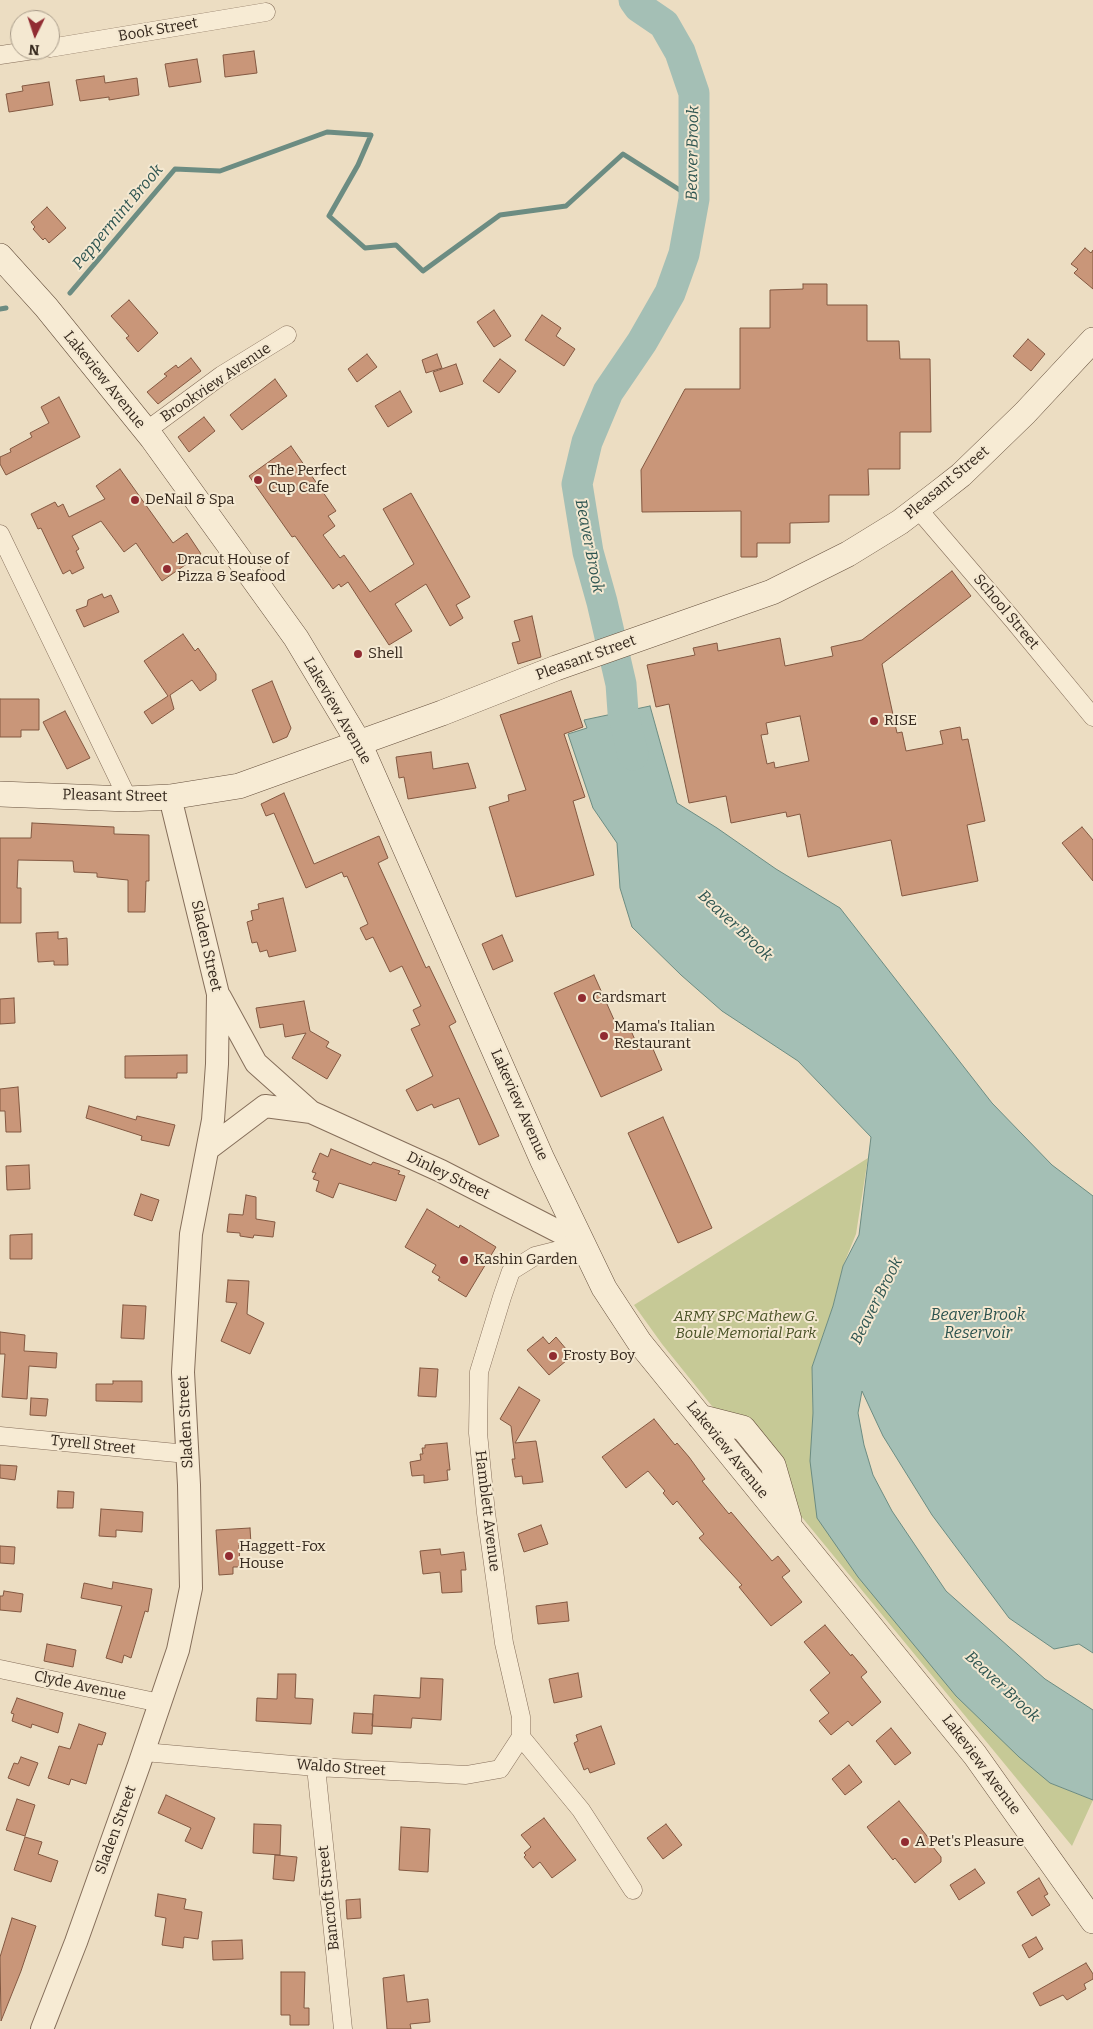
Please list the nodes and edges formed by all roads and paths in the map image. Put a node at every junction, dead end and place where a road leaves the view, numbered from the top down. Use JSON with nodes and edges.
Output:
{"nodes":[{"id":1,"x":266,"y":12,"type":"dead end"},
{"id":2,"x":60,"y":46,"type":"edge"},
{"id":3,"x":0,"y":256,"type":"edge"},
{"id":4,"x":287,"y":335,"type":"dead end"},
{"id":5,"x":1093,"y":340,"type":"edge"},
{"id":6,"x":146,"y":431,"type":"junction"},
{"id":7,"x":918,"y":509,"type":"junction"},
{"id":8,"x":0,"y":534,"type":"edge"},
{"id":9,"x":1093,"y":717,"type":"edge"},
{"id":10,"x":359,"y":743,"type":"junction"},
{"id":11,"x":0,"y":794,"type":"edge"},
{"id":12,"x":170,"y":797,"type":"junction"},
{"id":13,"x":128,"y":799,"type":"junction"},
{"id":14,"x":218,"y":994,"type":"junction"},
{"id":15,"x":311,"y":1112,"type":"junction"},
{"id":16,"x":208,"y":1149,"type":"junction"},
{"id":17,"x":583,"y":1244,"type":"junction"},
{"id":18,"x":0,"y":1436,"type":"edge"},
{"id":19,"x":187,"y":1454,"type":"junction"},
{"id":20,"x":0,"y":1669,"type":"edge"},
{"id":21,"x":160,"y":1703,"type":"junction"},
{"id":22,"x":520,"y":1737,"type":"junction"},
{"id":23,"x":144,"y":1752,"type":"junction"},
{"id":24,"x":316,"y":1767,"type":"junction"},
{"id":25,"x":633,"y":1890,"type":"dead end"},
{"id":26,"x":1093,"y":1921,"type":"edge"},
{"id":27,"x":42,"y":2029,"type":"edge"},
{"id":28,"x":343,"y":2029,"type":"edge"}],
"edges":[{"from":1,"to":2,"type":"street","name":"Book Street"},
{"from":3,"to":6,"type":"main road","name":"Lakeview Avenue"},
{"from":4,"to":6,"type":"street","name":"Brookview Avenue"},
{"from":5,"to":7,"type":"main road","name":"Pleasant Street"},
{"from":6,"to":10,"type":"main road","name":"Lakeview Avenue"},
{"from":7,"to":9,"type":"street","name":"School Street"},
{"from":7,"to":10,"type":"main road","name":"Pleasant Street"},
{"from":8,"to":13,"type":"street"},
{"from":10,"to":12,"type":"main road","name":"Pleasant Street"},
{"from":10,"to":17,"type":"main road","name":"Lakeview Avenue"},
{"from":11,"to":13,"type":"main road","name":"Pleasant Street"},
{"from":12,"to":13,"type":"main road","name":"Pleasant Street"},
{"from":12,"to":14,"type":"street","name":"Sladen Street"},
{"from":14,"to":15,"type":"street","name":"Dinley Street"},
{"from":14,"to":16,"type":"street","name":"Sladen Street"},
{"from":15,"to":16,"type":"street","name":"Dinley Street"},
{"from":15,"to":17,"type":"street","name":"Dinley Street"},
{"from":16,"to":19,"type":"street","name":"Sladen Street"},
{"from":17,"to":22,"type":"street","name":"Hamblett Avenue"},
{"from":17,"to":26,"type":"main road","name":"Lakeview Avenue"},
{"from":18,"to":19,"type":"street","name":"Tyrell Street"},
{"from":19,"to":21,"type":"street","name":"Sladen Street"},
{"from":20,"to":21,"type":"street","name":"Clyde Avenue"},
{"from":21,"to":23,"type":"street","name":"Sladen Street"},
{"from":22,"to":24,"type":"street","name":"Waldo Street"},
{"from":22,"to":25,"type":"street"},
{"from":23,"to":24,"type":"street","name":"Waldo Street"},
{"from":23,"to":27,"type":"street","name":"Sladen Street"},
{"from":24,"to":28,"type":"street","name":"Bancroft Street"}]}
